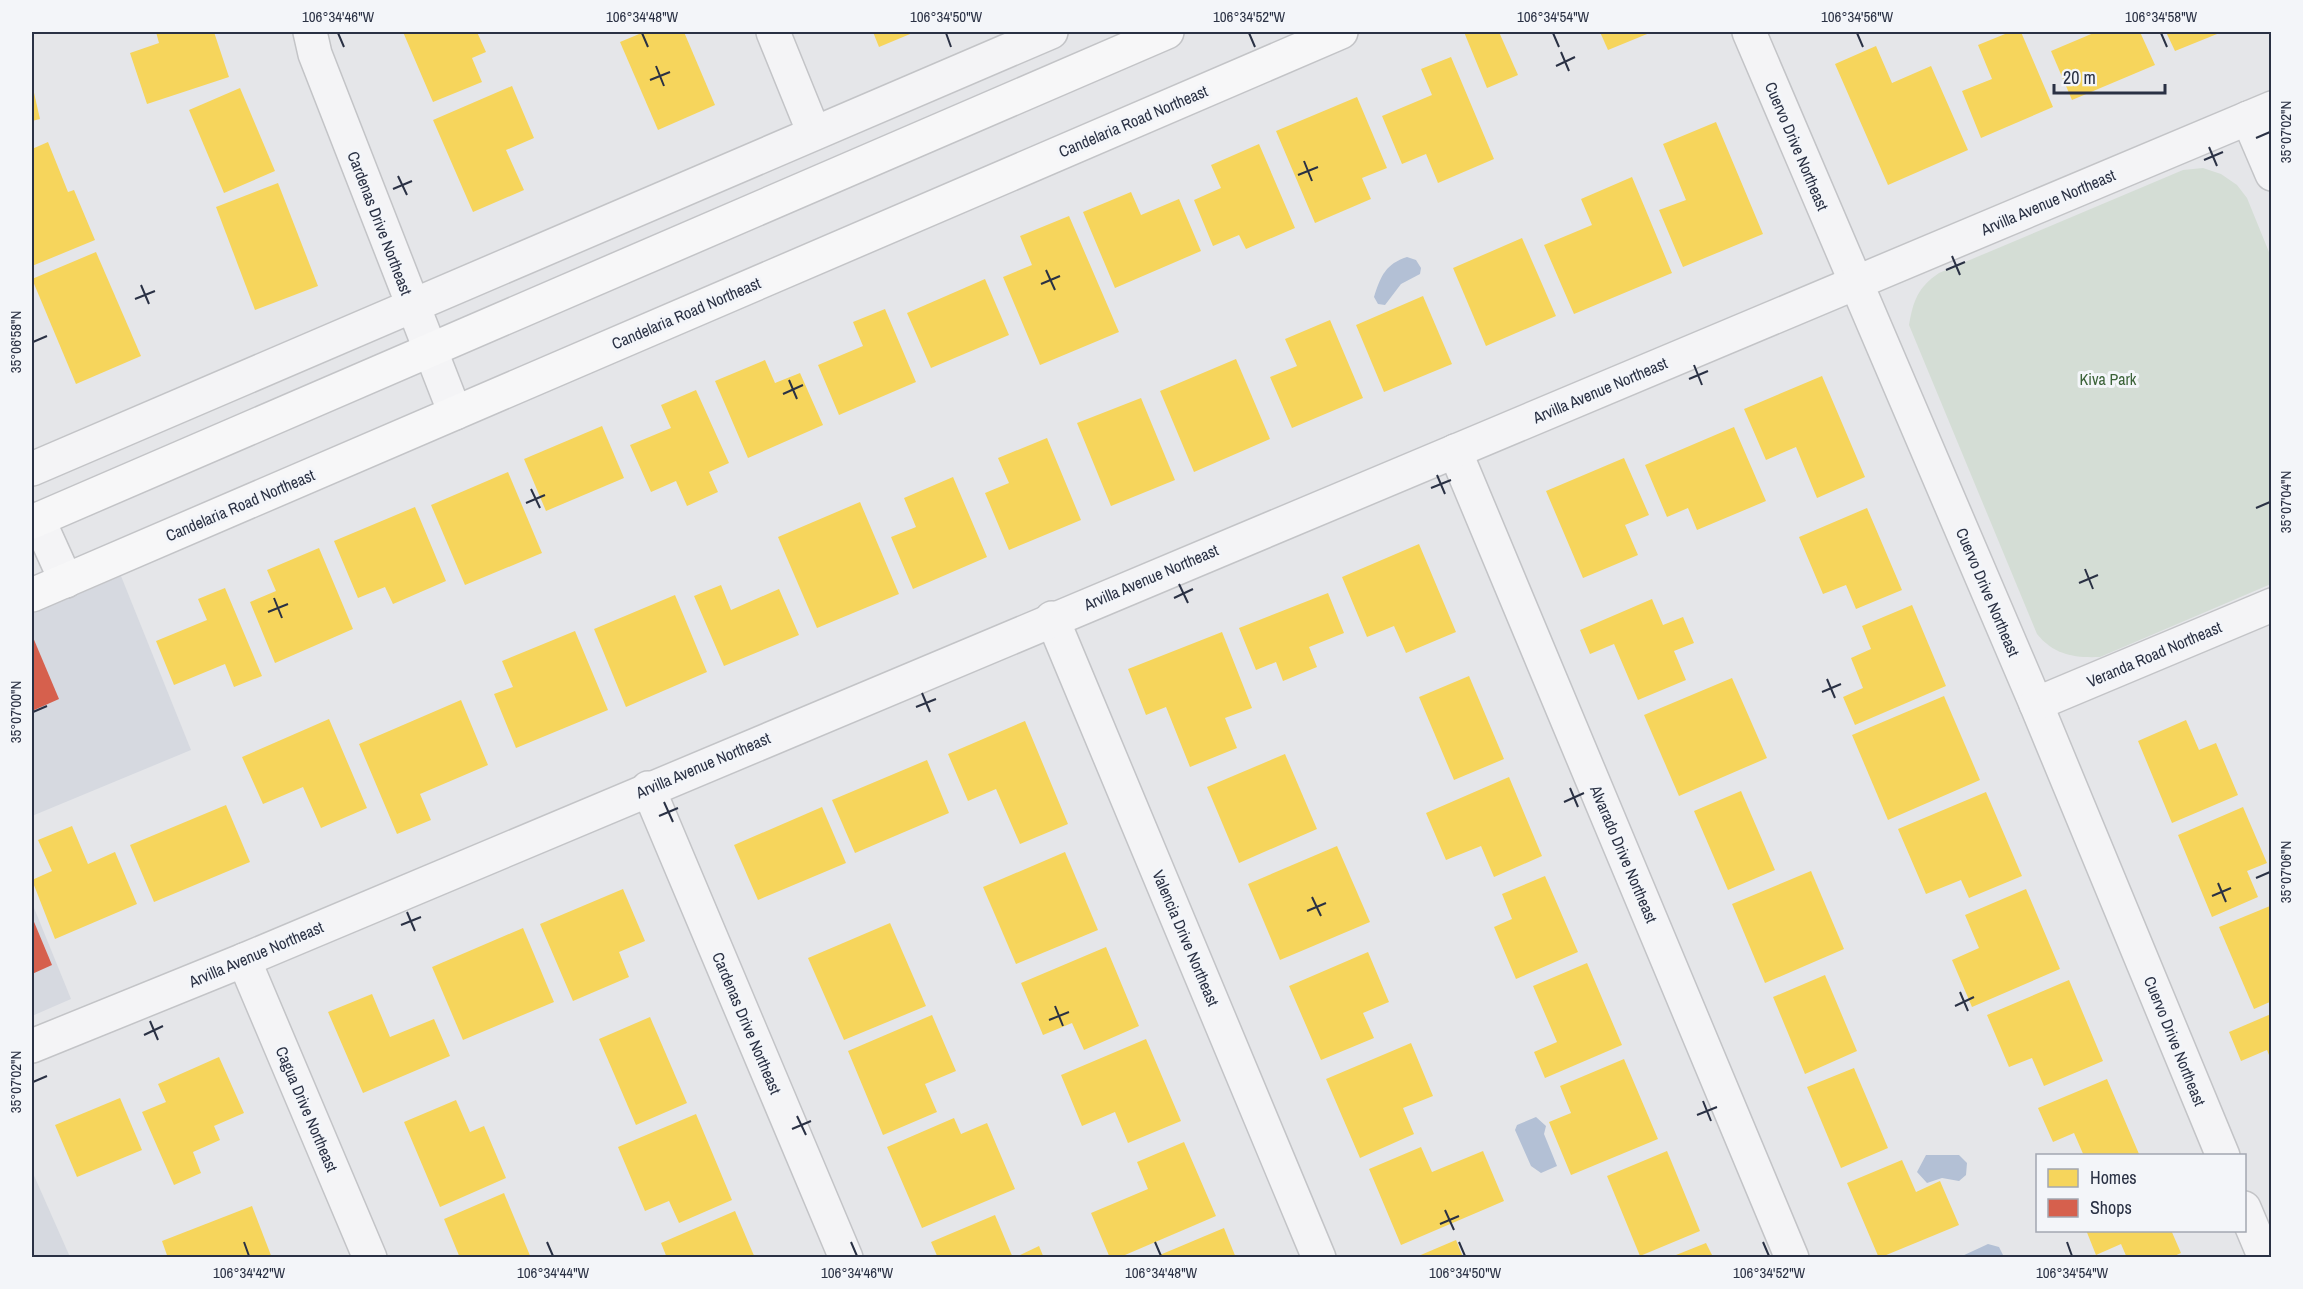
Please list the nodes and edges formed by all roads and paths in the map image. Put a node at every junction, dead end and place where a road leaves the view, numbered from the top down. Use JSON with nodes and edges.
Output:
{"nodes":[{"id":1,"x":310,"y":32,"type":"edge"},
{"id":2,"x":773,"y":32,"type":"edge"},
{"id":3,"x":1051,"y":32,"type":"edge"},
{"id":4,"x":1167,"y":32,"type":"edge"},
{"id":5,"x":1341,"y":32,"type":"edge"},
{"id":6,"x":1749,"y":32,"type":"edge"},
{"id":7,"x":2260,"y":113,"type":"edge"},
{"id":8,"x":814,"y":133,"type":"junction"},
{"id":9,"x":2271,"y":174,"type":"edge"},
{"id":10,"x":1856,"y":283,"type":"junction"},
{"id":11,"x":412,"y":306,"type":"junction"},
{"id":12,"x":431,"y":349,"type":"junction"},
{"id":13,"x":455,"y":413,"type":"junction"},
{"id":14,"x":1455,"y":451,"type":"junction"},
{"id":15,"x":32,"y":469,"type":"edge"},
{"id":16,"x":35,"y":520,"type":"edge"},
{"id":17,"x":66,"y":580,"type":"junction"},
{"id":18,"x":32,"y":595,"type":"edge"},
{"id":19,"x":2271,"y":604,"type":"edge"},
{"id":20,"x":1052,"y":618,"type":"junction"},
{"id":21,"x":2036,"y":704,"type":"junction"},
{"id":22,"x":648,"y":788,"type":"junction"},
{"id":23,"x":244,"y":960,"type":"junction"},
{"id":24,"x":32,"y":1046,"type":"edge"},
{"id":25,"x":2223,"y":1154,"type":"edge"},
{"id":26,"x":2246,"y":1213,"type":"edge"},
{"id":27,"x":370,"y":1257,"type":"edge"},
{"id":28,"x":846,"y":1257,"type":"edge"},
{"id":29,"x":1319,"y":1257,"type":"edge"},
{"id":30,"x":1792,"y":1257,"type":"edge"},
{"id":31,"x":2265,"y":1257,"type":"edge"}],
"edges":[{"from":1,"to":11,"type":"street","name":"Cardenas Drive Northeast"},
{"from":2,"to":8,"type":"street"},
{"from":3,"to":8,"type":"street"},
{"from":4,"to":12,"type":"main road"},
{"from":5,"to":13,"type":"main road","name":"Candelaria Road Northeast"},
{"from":6,"to":10,"type":"street","name":"Cuervo Drive Northeast"},
{"from":7,"to":9,"type":"street"},
{"from":7,"to":10,"type":"street","name":"Arvilla Avenue Northeast"},
{"from":8,"to":11,"type":"street"},
{"from":10,"to":14,"type":"street","name":"Arvilla Avenue Northeast"},
{"from":10,"to":21,"type":"street","name":"Cuervo Drive Northeast"},
{"from":11,"to":12,"type":"street","name":"Cardenas Drive Northeast"},
{"from":11,"to":15,"type":"street"},
{"from":12,"to":13,"type":"street","name":"Cardenas Drive Northeast"},
{"from":12,"to":16,"type":"main road"},
{"from":13,"to":17,"type":"main road","name":"Candelaria Road Northeast"},
{"from":14,"to":20,"type":"street","name":"Arvilla Avenue Northeast"},
{"from":14,"to":30,"type":"street","name":"Alvarado Drive Northeast"},
{"from":16,"to":17,"type":"street"},
{"from":17,"to":18,"type":"main road","name":"Candelaria Road Northeast"},
{"from":19,"to":21,"type":"street","name":"Veranda Road Northeast"},
{"from":20,"to":22,"type":"street","name":"Arvilla Avenue Northeast"},
{"from":20,"to":29,"type":"street","name":"Valencia Drive Northeast"},
{"from":21,"to":25,"type":"street","name":"Cuervo Drive Northeast"},
{"from":22,"to":23,"type":"street","name":"Arvilla Avenue Northeast"},
{"from":22,"to":28,"type":"street","name":"Cardenas Drive Northeast"},
{"from":23,"to":24,"type":"street","name":"Arvilla Avenue Northeast"},
{"from":23,"to":27,"type":"street","name":"Cagua Drive Northeast"},
{"from":26,"to":31,"type":"street"}]}
